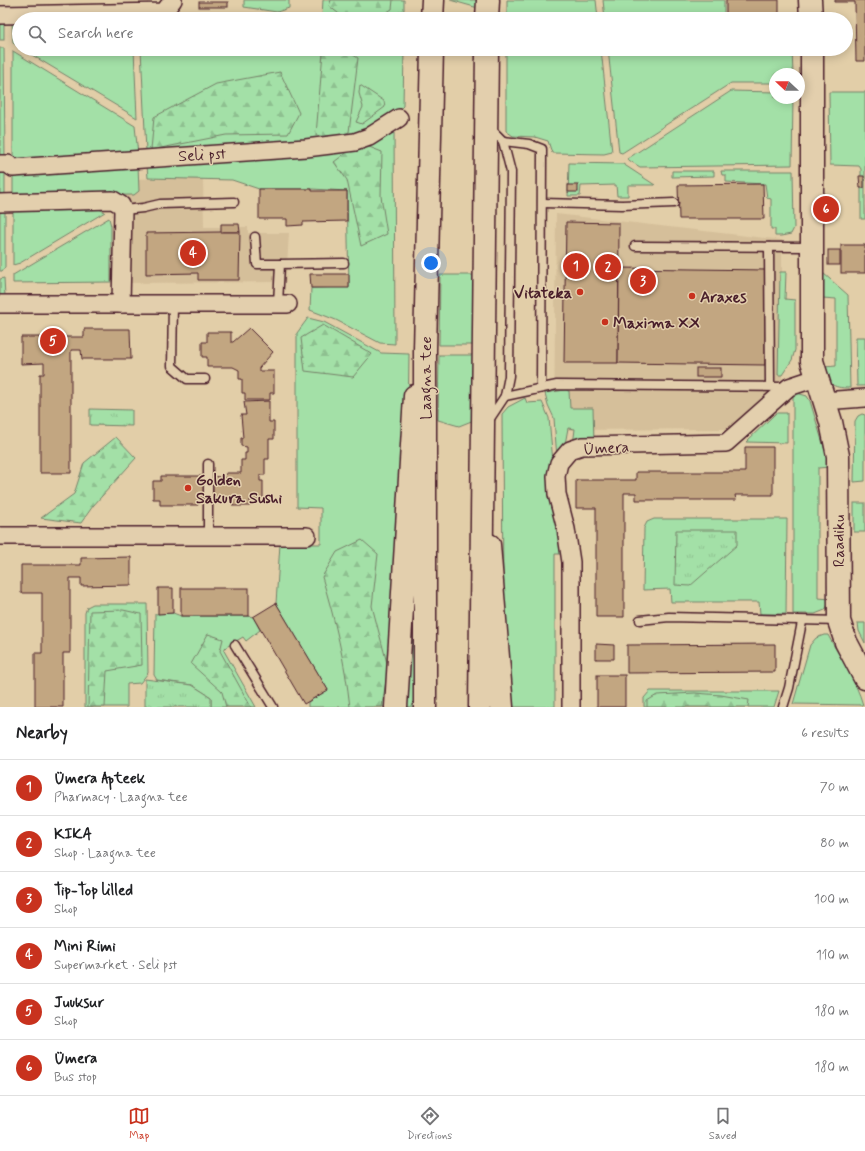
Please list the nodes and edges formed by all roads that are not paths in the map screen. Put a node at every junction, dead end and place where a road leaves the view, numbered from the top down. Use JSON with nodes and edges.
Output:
{"nodes":[{"id":1,"x":173,"y":0,"type":"edge"},
{"id":2,"x":432,"y":0,"type":"edge"},
{"id":3,"x":488,"y":0,"type":"edge"},
{"id":4,"x":810,"y":0,"type":"edge"},
{"id":5,"x":164,"y":12,"type":"edge"},
{"id":6,"x":432,"y":12,"type":"edge"},
{"id":7,"x":487,"y":12,"type":"edge"},
{"id":8,"x":811,"y":12,"type":"edge"},
{"id":9,"x":0,"y":15,"type":"edge"},
{"id":10,"x":12,"y":15,"type":"edge"},
{"id":11,"x":432,"y":56,"type":"edge"},
{"id":12,"x":487,"y":56,"type":"edge"},
{"id":13,"x":812,"y":56,"type":"edge"},
{"id":14,"x":399,"y":118,"type":"dead end"},
{"id":15,"x":486,"y":124,"type":"junction"},
{"id":16,"x":503,"y":141,"type":"junction"},
{"id":17,"x":0,"y":164,"type":"edge"},
{"id":18,"x":234,"y":202,"type":"dead end"},
{"id":19,"x":0,"y":203,"type":"edge"},
{"id":20,"x":543,"y":203,"type":"junction"},
{"id":21,"x":674,"y":203,"type":"dead end"},
{"id":22,"x":123,"y":210,"type":"junction"},
{"id":23,"x":255,"y":237,"type":"dead end"},
{"id":24,"x":635,"y":246,"type":"dead end"},
{"id":25,"x":769,"y":247,"type":"junction"},
{"id":26,"x":811,"y":247,"type":"junction"},
{"id":27,"x":344,"y":263,"type":"dead end"},
{"id":28,"x":280,"y":264,"type":"junction"},
{"id":29,"x":0,"y":304,"type":"edge"},
{"id":30,"x":121,"y":304,"type":"junction"},
{"id":31,"x":173,"y":304,"type":"junction"},
{"id":32,"x":283,"y":304,"type":"joint"},
{"id":33,"x":425,"y":350,"type":"junction"},
{"id":34,"x":816,"y":378,"type":"junction"},
{"id":35,"x":205,"y":379,"type":"dead end"},
{"id":36,"x":770,"y":386,"type":"junction"},
{"id":37,"x":789,"y":387,"type":"junction"},
{"id":38,"x":541,"y":388,"type":"junction"},
{"id":39,"x":504,"y":396,"type":"junction"},
{"id":40,"x":865,"y":398,"type":"edge"},
{"id":41,"x":823,"y":401,"type":"junction"},
{"id":42,"x":483,"y":428,"type":"junction"},
{"id":43,"x":208,"y":464,"type":"dead end"},
{"id":44,"x":482,"y":486,"type":"junction"},
{"id":45,"x":0,"y":536,"type":"edge"},
{"id":46,"x":208,"y":536,"type":"junction"},
{"id":47,"x":307,"y":536,"type":"dead end"},
{"id":48,"x":640,"y":620,"type":"dead end"},
{"id":49,"x":839,"y":621,"type":"junction"},
{"id":50,"x":802,"y":622,"type":"junction"},
{"id":51,"x":234,"y":645,"type":"dead end"},
{"id":52,"x":865,"y":678,"type":"edge"},
{"id":53,"x":273,"y":707,"type":"edge"},
{"id":54,"x":396,"y":707,"type":"edge"},
{"id":55,"x":425,"y":707,"type":"edge"},
{"id":56,"x":480,"y":707,"type":"edge"},
{"id":57,"x":502,"y":707,"type":"edge"},
{"id":58,"x":572,"y":707,"type":"edge"},
{"id":59,"x":782,"y":707,"type":"edge"}],
"edges":[{"from":1,"to":5,"type":"street"},
{"from":2,"to":6,"type":"main road"},
{"from":3,"to":7,"type":"main road"},
{"from":4,"to":8,"type":"main road"},
{"from":9,"to":10,"type":"street"},
{"from":11,"to":33,"type":"main road","name":"Laagna tee"},
{"from":12,"to":15,"type":"main road"},
{"from":13,"to":26,"type":"main road"},
{"from":14,"to":17,"type":"street","name":"Seli pst"},
{"from":15,"to":16,"type":"lane"},
{"from":15,"to":42,"type":"main road"},
{"from":16,"to":20,"type":"lane"},
{"from":16,"to":39,"type":"lane"},
{"from":18,"to":22,"type":"lane"},
{"from":19,"to":22,"type":"street"},
{"from":20,"to":21,"type":"lane"},
{"from":20,"to":38,"type":"lane"},
{"from":22,"to":30,"type":"street"},
{"from":23,"to":28,"type":"lane"},
{"from":24,"to":25,"type":"lane"},
{"from":25,"to":26,"type":"lane"},
{"from":25,"to":36,"type":"lane"},
{"from":26,"to":34,"type":"main road"},
{"from":27,"to":28,"type":"lane"},
{"from":28,"to":32,"type":"lane"},
{"from":29,"to":30,"type":"street"},
{"from":30,"to":31,"type":"street"},
{"from":31,"to":32,"type":"street"},
{"from":31,"to":35,"type":"lane"},
{"from":33,"to":54,"type":"main road"},
{"from":33,"to":55,"type":"main road","name":"Laagna tee"},
{"from":34,"to":37,"type":"street","name":"Ümera"},
{"from":34,"to":41,"type":"main road"},
{"from":36,"to":37,"type":"lane"},
{"from":36,"to":38,"type":"lane"},
{"from":37,"to":58,"type":"street","name":"Ümera"},
{"from":38,"to":39,"type":"lane"},
{"from":39,"to":42,"type":"lane"},
{"from":40,"to":41,"type":"street"},
{"from":41,"to":49,"type":"main road","name":"Raadiku"},
{"from":42,"to":44,"type":"main road"},
{"from":43,"to":46,"type":"lane"},
{"from":44,"to":56,"type":"main road"},
{"from":44,"to":57,"type":"main road"},
{"from":45,"to":46,"type":"street"},
{"from":46,"to":47,"type":"street"},
{"from":48,"to":50,"type":"lane"},
{"from":49,"to":50,"type":"lane"},
{"from":49,"to":52,"type":"main road","name":"Raadiku"},
{"from":50,"to":59,"type":"lane"},
{"from":51,"to":53,"type":"lane"}]}
